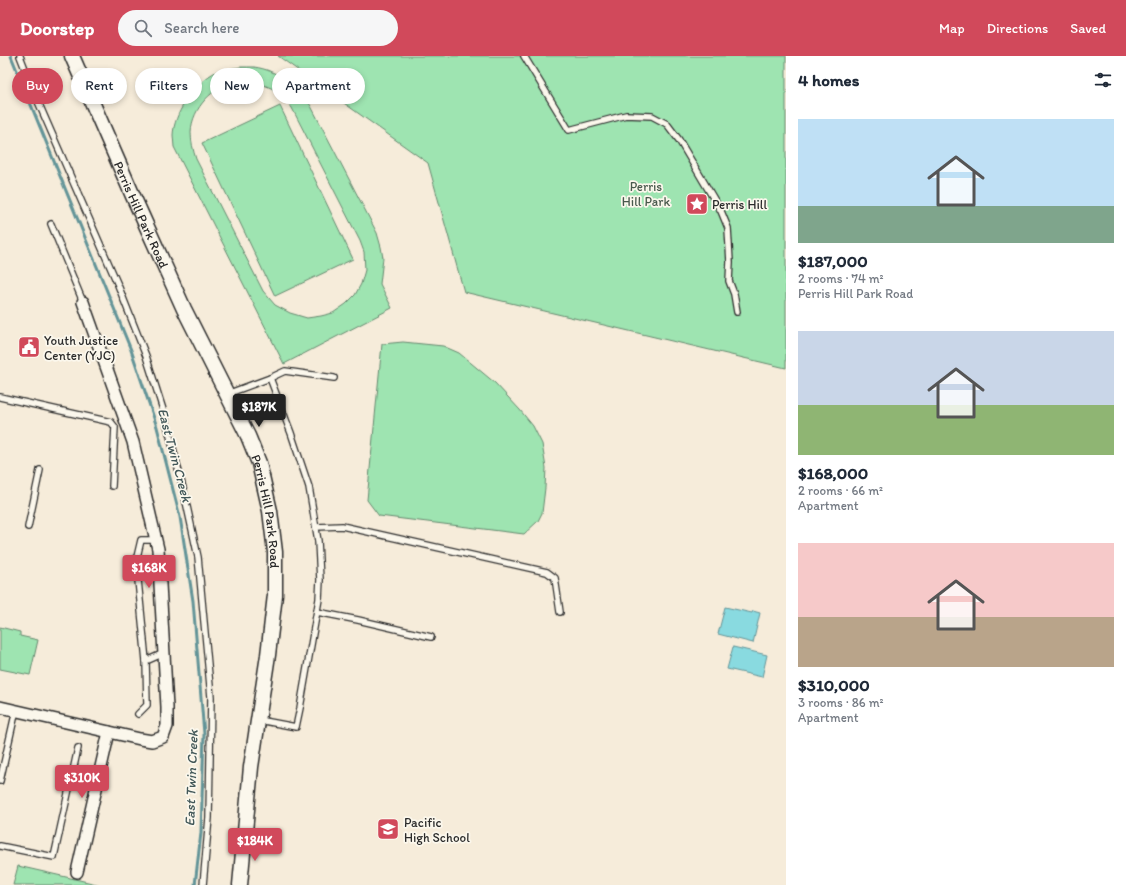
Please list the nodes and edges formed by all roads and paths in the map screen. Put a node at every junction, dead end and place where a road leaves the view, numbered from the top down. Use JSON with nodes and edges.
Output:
{"nodes":[{"id":1,"x":20,"y":56,"type":"edge"},
{"id":2,"x":72,"y":56,"type":"edge"},
{"id":3,"x":524,"y":56,"type":"edge"},
{"id":4,"x":51,"y":224,"type":"dead end"},
{"id":5,"x":83,"y":302,"type":"joint"},
{"id":6,"x":738,"y":312,"type":"dead end"},
{"id":7,"x":270,"y":378,"type":"junction"},
{"id":8,"x":334,"y":378,"type":"dead end"},
{"id":9,"x":227,"y":394,"type":"junction"},
{"id":10,"x":0,"y":397,"type":"edge"},
{"id":11,"x":40,"y":470,"type":"dead end"},
{"id":12,"x":112,"y":486,"type":"dead end"},
{"id":13,"x":316,"y":527,"type":"junction"},
{"id":14,"x":28,"y":528,"type":"dead end"},
{"id":15,"x":156,"y":540,"type":"junction"},
{"id":16,"x":317,"y":612,"type":"junction"},
{"id":17,"x":560,"y":612,"type":"dead end"},
{"id":18,"x":431,"y":637,"type":"dead end"},
{"id":19,"x":164,"y":652,"type":"junction"},
{"id":20,"x":146,"y":661,"type":"junction"},
{"id":21,"x":0,"y":707,"type":"edge"},
{"id":22,"x":16,"y":710,"type":"junction"},
{"id":23,"x":138,"y":714,"type":"dead end"},
{"id":24,"x":258,"y":720,"type":"junction"},
{"id":25,"x":108,"y":732,"type":"junction"},
{"id":26,"x":78,"y":748,"type":"dead end"},
{"id":27,"x":0,"y":782,"type":"edge"},
{"id":28,"x":0,"y":846,"type":"edge"},
{"id":29,"x":77,"y":872,"type":"dead end"},
{"id":30,"x":203,"y":885,"type":"edge"},
{"id":31,"x":240,"y":885,"type":"edge"}],
"edges":[{"from":1,"to":30,"type":"lane"},
{"from":2,"to":9,"type":"street","name":"Perris Hill Park Road"},
{"from":3,"to":6,"type":"lane"},
{"from":4,"to":5,"type":"lane"},
{"from":5,"to":15,"type":"street"},
{"from":7,"to":8,"type":"lane"},
{"from":7,"to":9,"type":"lane"},
{"from":7,"to":13,"type":"lane"},
{"from":9,"to":24,"type":"street","name":"Perris Hill Park Road"},
{"from":10,"to":12,"type":"lane"},
{"from":11,"to":14,"type":"lane"},
{"from":13,"to":16,"type":"lane"},
{"from":13,"to":17,"type":"lane"},
{"from":15,"to":19,"type":"street"},
{"from":15,"to":20,"type":"lane"},
{"from":16,"to":18,"type":"lane"},
{"from":16,"to":24,"type":"lane"},
{"from":19,"to":20,"type":"lane"},
{"from":19,"to":25,"type":"street"},
{"from":20,"to":23,"type":"lane"},
{"from":21,"to":22,"type":"street"},
{"from":22,"to":25,"type":"street"},
{"from":22,"to":27,"type":"lane"},
{"from":24,"to":31,"type":"street","name":"Perris Hill Park Road"},
{"from":25,"to":29,"type":"street"},
{"from":26,"to":28,"type":"lane"}]}
